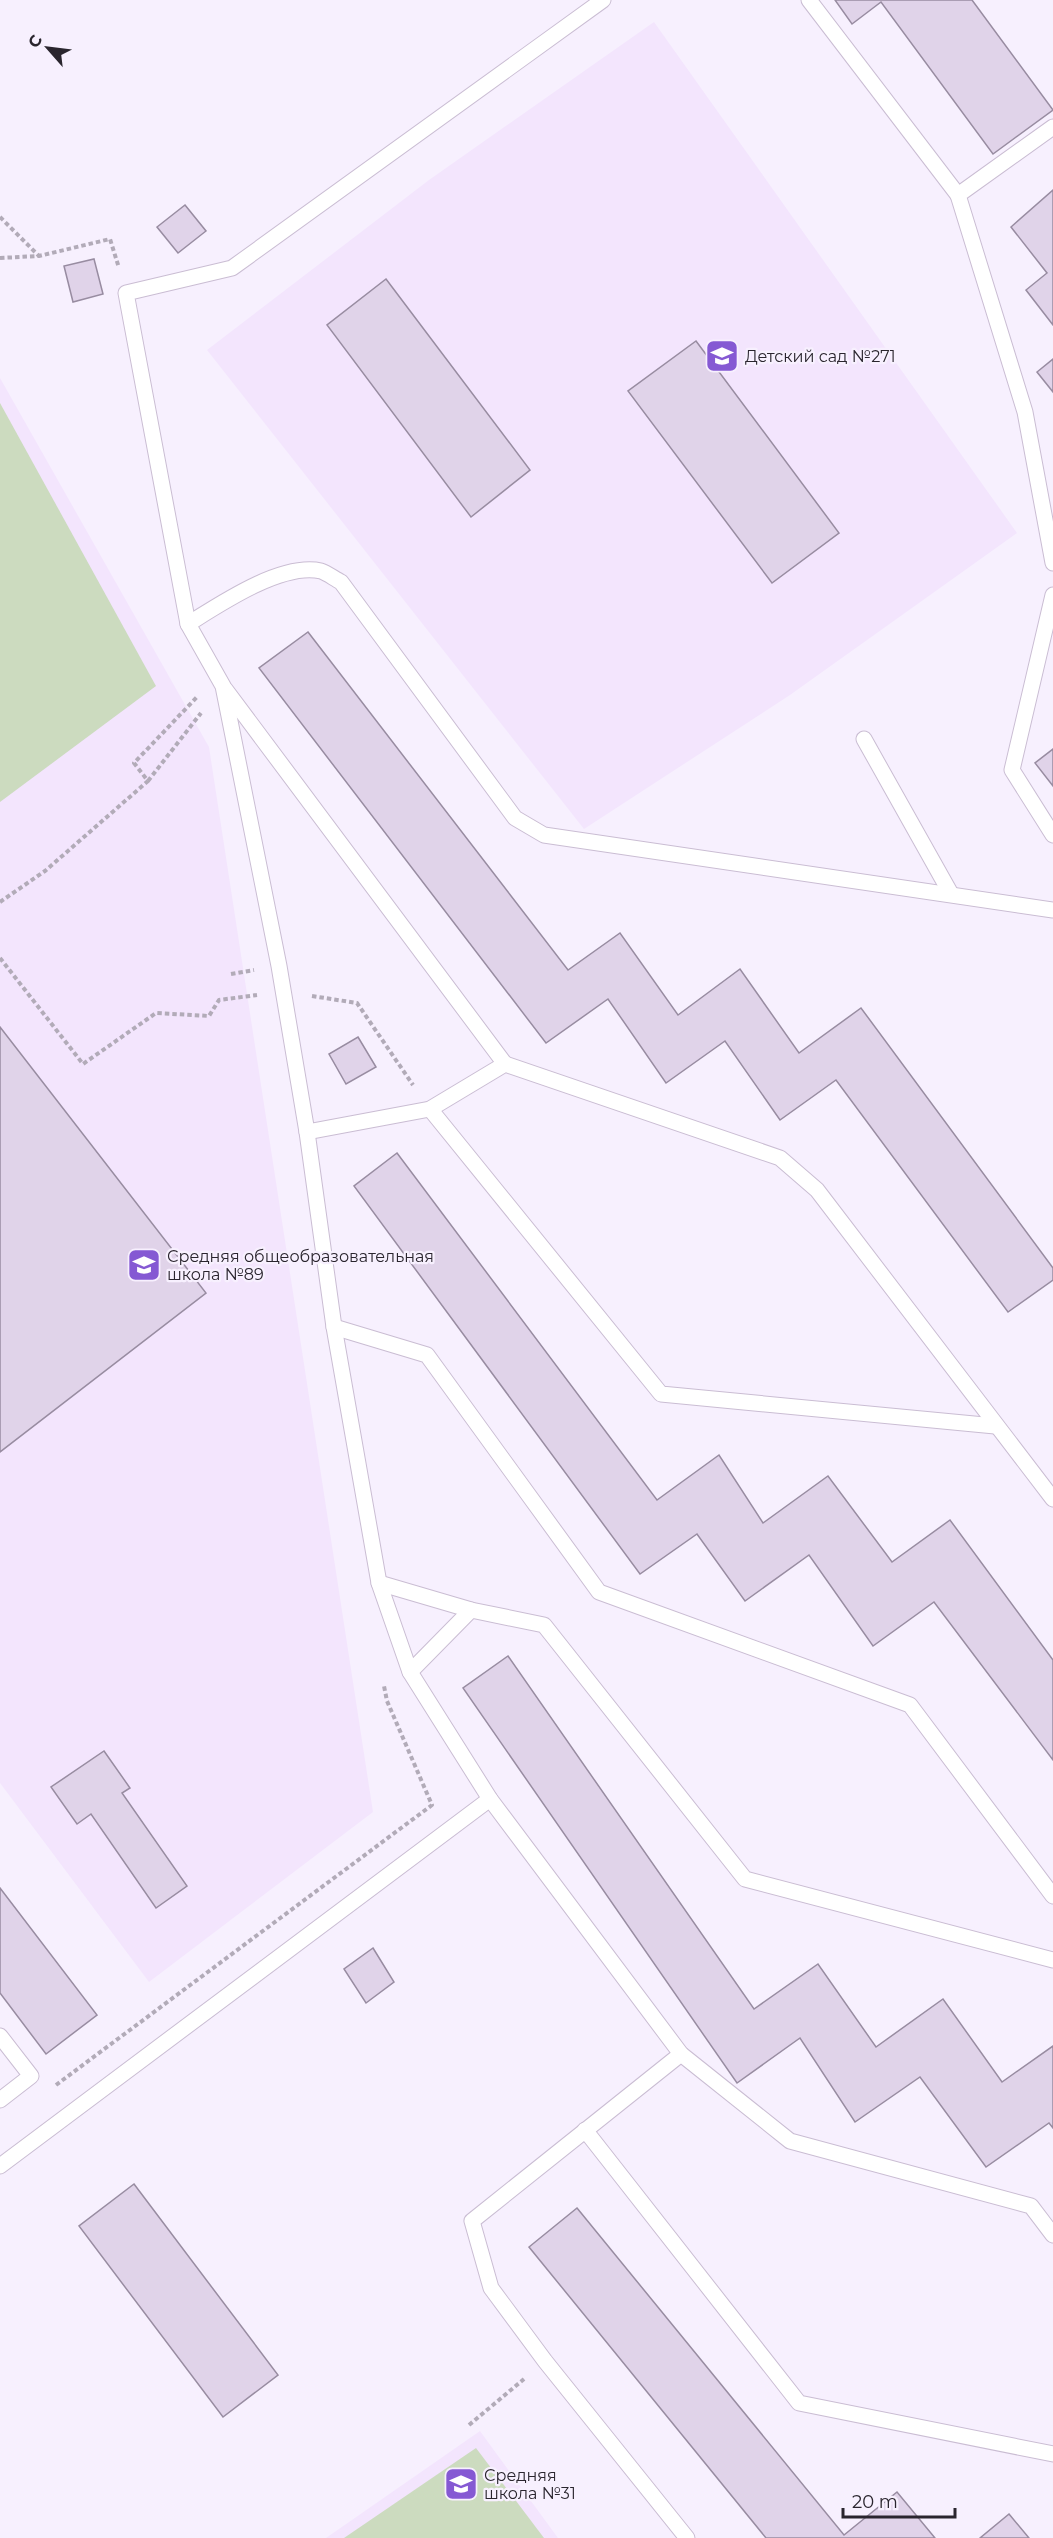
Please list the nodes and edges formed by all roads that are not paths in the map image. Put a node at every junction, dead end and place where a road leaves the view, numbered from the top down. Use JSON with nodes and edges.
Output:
{"nodes":[{"id":1,"x":603,"y":0,"type":"edge"},
{"id":2,"x":809,"y":0,"type":"edge"},
{"id":3,"x":1053,"y":127,"type":"edge"},
{"id":4,"x":958,"y":195,"type":"junction"},
{"id":5,"x":1053,"y":563,"type":"edge"},
{"id":6,"x":1053,"y":595,"type":"edge"},
{"id":7,"x":188,"y":624,"type":"junction"},
{"id":8,"x":223,"y":686,"type":"junction"},
{"id":9,"x":864,"y":739,"type":"dead end"},
{"id":10,"x":1053,"y":835,"type":"edge"},
{"id":11,"x":951,"y":894,"type":"junction"},
{"id":12,"x":1053,"y":910,"type":"edge"},
{"id":13,"x":505,"y":1064,"type":"junction"},
{"id":14,"x":430,"y":1109,"type":"junction"},
{"id":15,"x":308,"y":1131,"type":"junction"},
{"id":16,"x":334,"y":1327,"type":"junction"},
{"id":17,"x":995,"y":1426,"type":"junction"},
{"id":18,"x":1053,"y":1499,"type":"edge"},
{"id":19,"x":379,"y":1583,"type":"junction"},
{"id":20,"x":471,"y":1610,"type":"junction"},
{"id":21,"x":410,"y":1672,"type":"junction"},
{"id":22,"x":490,"y":1798,"type":"junction"},
{"id":23,"x":1053,"y":1896,"type":"edge"},
{"id":24,"x":1053,"y":1960,"type":"edge"},
{"id":25,"x":0,"y":2036,"type":"edge"},
{"id":26,"x":681,"y":2054,"type":"junction"},
{"id":27,"x":0,"y":2100,"type":"edge"},
{"id":28,"x":585,"y":2130,"type":"junction"},
{"id":29,"x":2,"y":2161,"type":"edge"},
{"id":30,"x":1053,"y":2235,"type":"edge"},
{"id":31,"x":1053,"y":2454,"type":"edge"},
{"id":32,"x":687,"y":2538,"type":"edge"}],
"edges":[{"from":1,"to":7,"type":"lane"},
{"from":2,"to":4,"type":"lane"},
{"from":3,"to":4,"type":"lane"},
{"from":4,"to":5,"type":"lane"},
{"from":6,"to":10,"type":"lane"},
{"from":7,"to":8,"type":"lane"},
{"from":7,"to":11,"type":"lane"},
{"from":8,"to":13,"type":"lane"},
{"from":8,"to":15,"type":"lane"},
{"from":9,"to":11,"type":"lane"},
{"from":11,"to":12,"type":"lane"},
{"from":13,"to":14,"type":"lane"},
{"from":13,"to":17,"type":"lane"},
{"from":14,"to":15,"type":"lane"},
{"from":14,"to":17,"type":"lane"},
{"from":15,"to":16,"type":"lane"},
{"from":16,"to":19,"type":"lane"},
{"from":16,"to":23,"type":"lane"},
{"from":17,"to":18,"type":"lane"},
{"from":19,"to":20,"type":"lane"},
{"from":19,"to":21,"type":"lane"},
{"from":20,"to":21,"type":"lane"},
{"from":20,"to":24,"type":"lane"},
{"from":21,"to":22,"type":"lane"},
{"from":22,"to":26,"type":"lane"},
{"from":22,"to":29,"type":"lane"},
{"from":25,"to":27,"type":"lane"},
{"from":26,"to":28,"type":"lane"},
{"from":26,"to":30,"type":"lane"},
{"from":28,"to":31,"type":"lane"},
{"from":28,"to":32,"type":"lane"}]}
